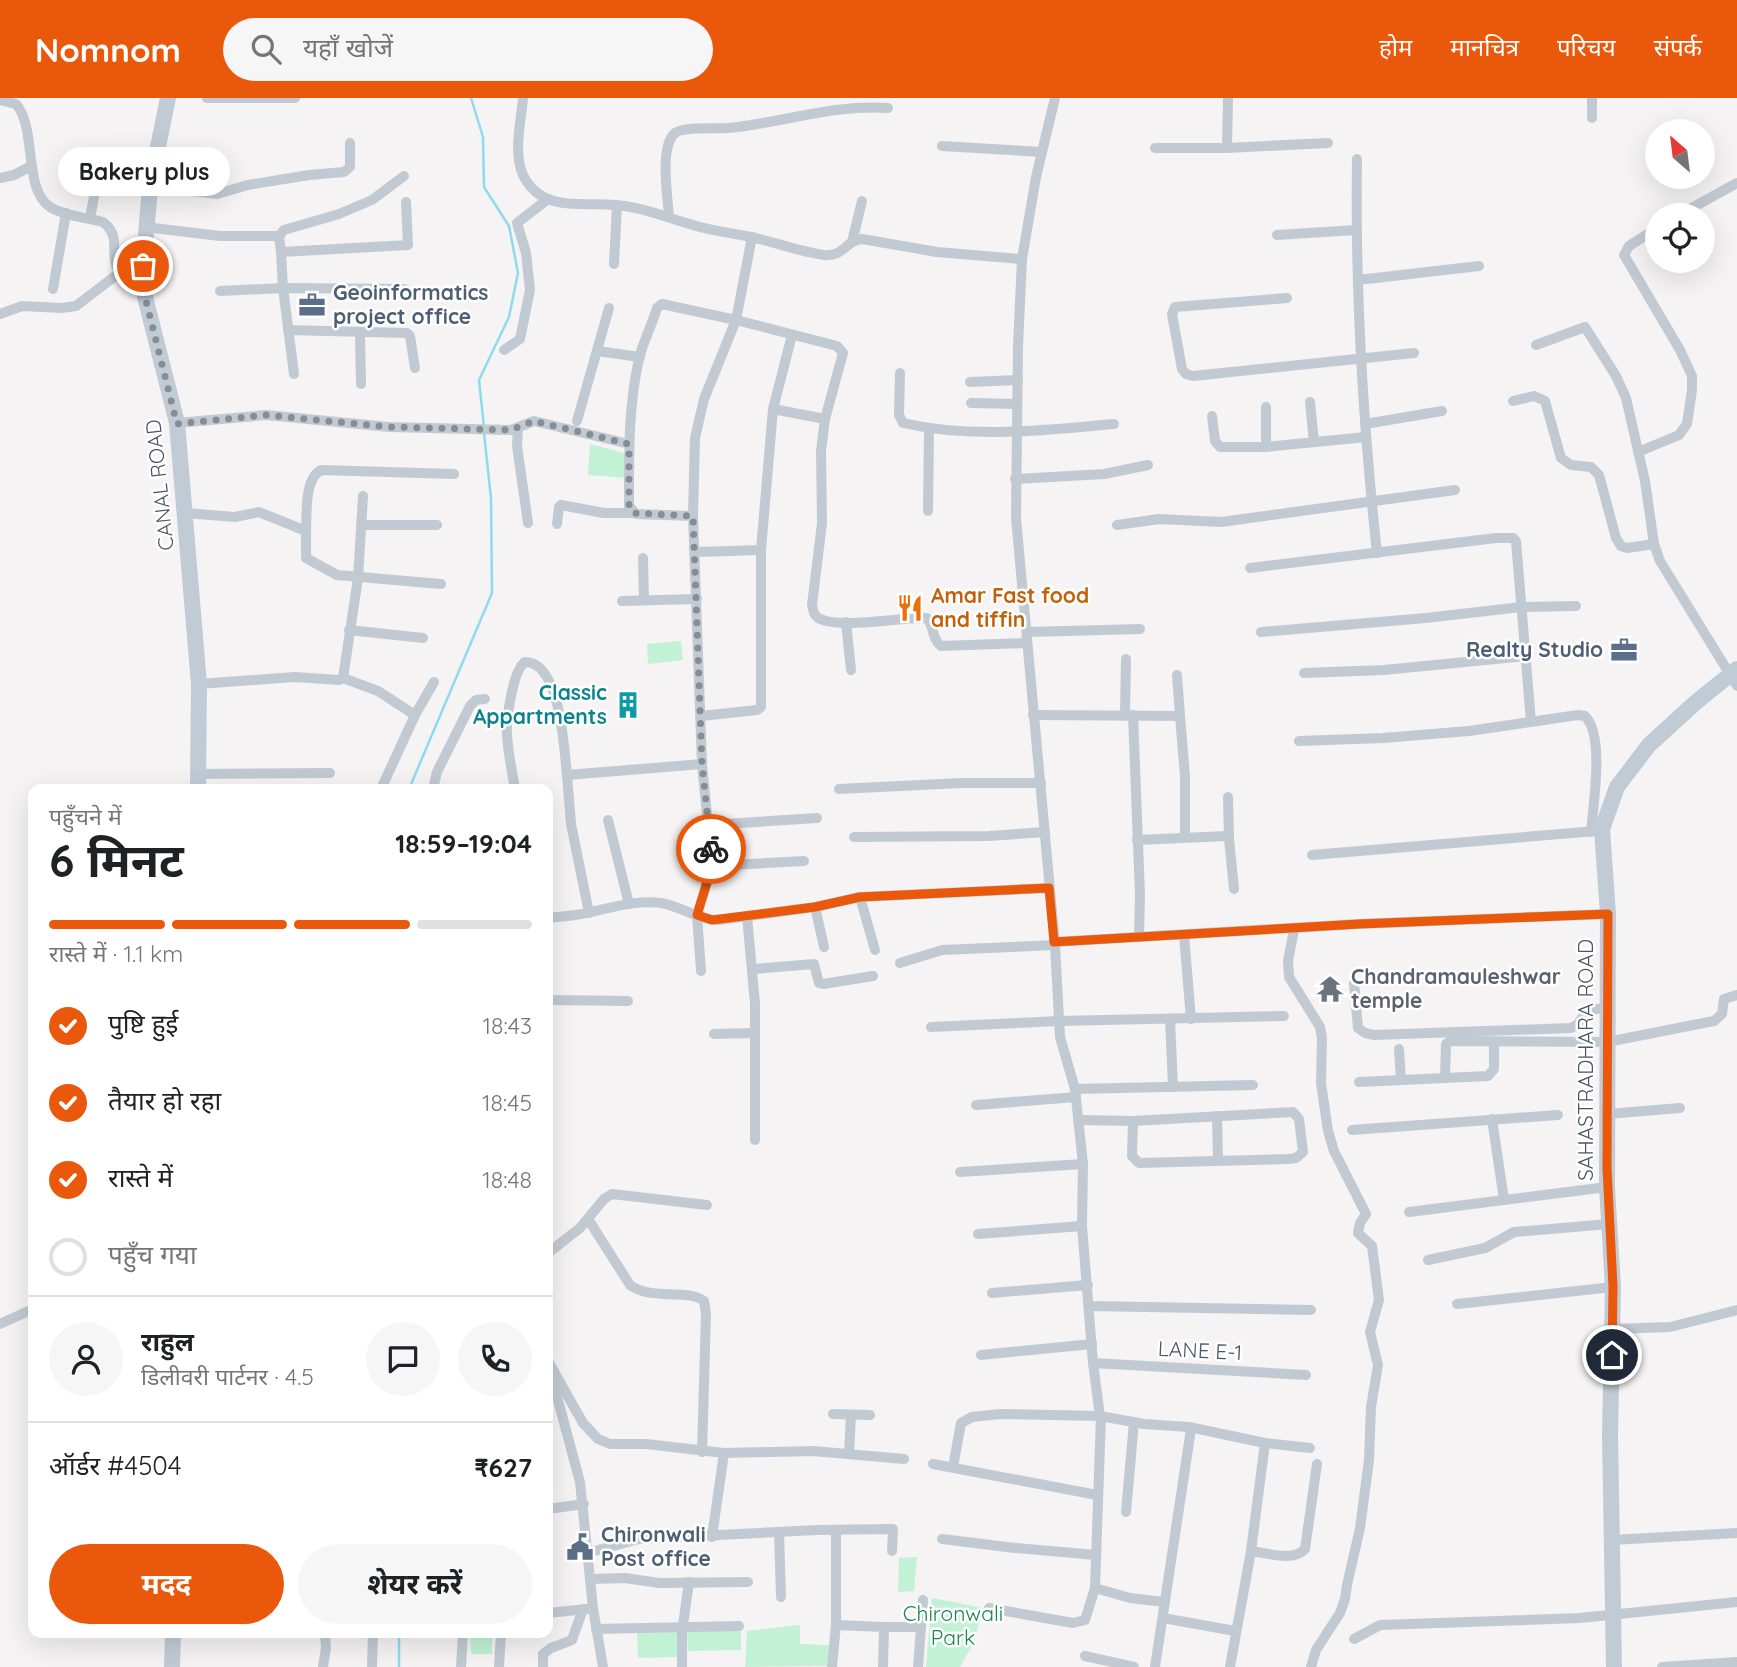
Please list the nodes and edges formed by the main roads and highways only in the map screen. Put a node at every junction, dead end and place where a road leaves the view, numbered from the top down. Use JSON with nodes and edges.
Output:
{"nodes":[{"id":1,"x":168,"y":98,"type":"edge"},
{"id":2,"x":1735,"y":677,"type":"edge"},
{"id":3,"x":198,"y":781,"type":"edge"},
{"id":4,"x":173,"y":1638,"type":"edge"},
{"id":5,"x":172,"y":1667,"type":"edge"},
{"id":6,"x":1615,"y":1667,"type":"edge"}],
"edges":[{"from":1,"to":3,"type":"main road","name":"CANAL ROAD"},
{"from":2,"to":6,"type":"main road","name":"SAHASTRADHARA ROAD"},
{"from":4,"to":5,"type":"main road"}]}
